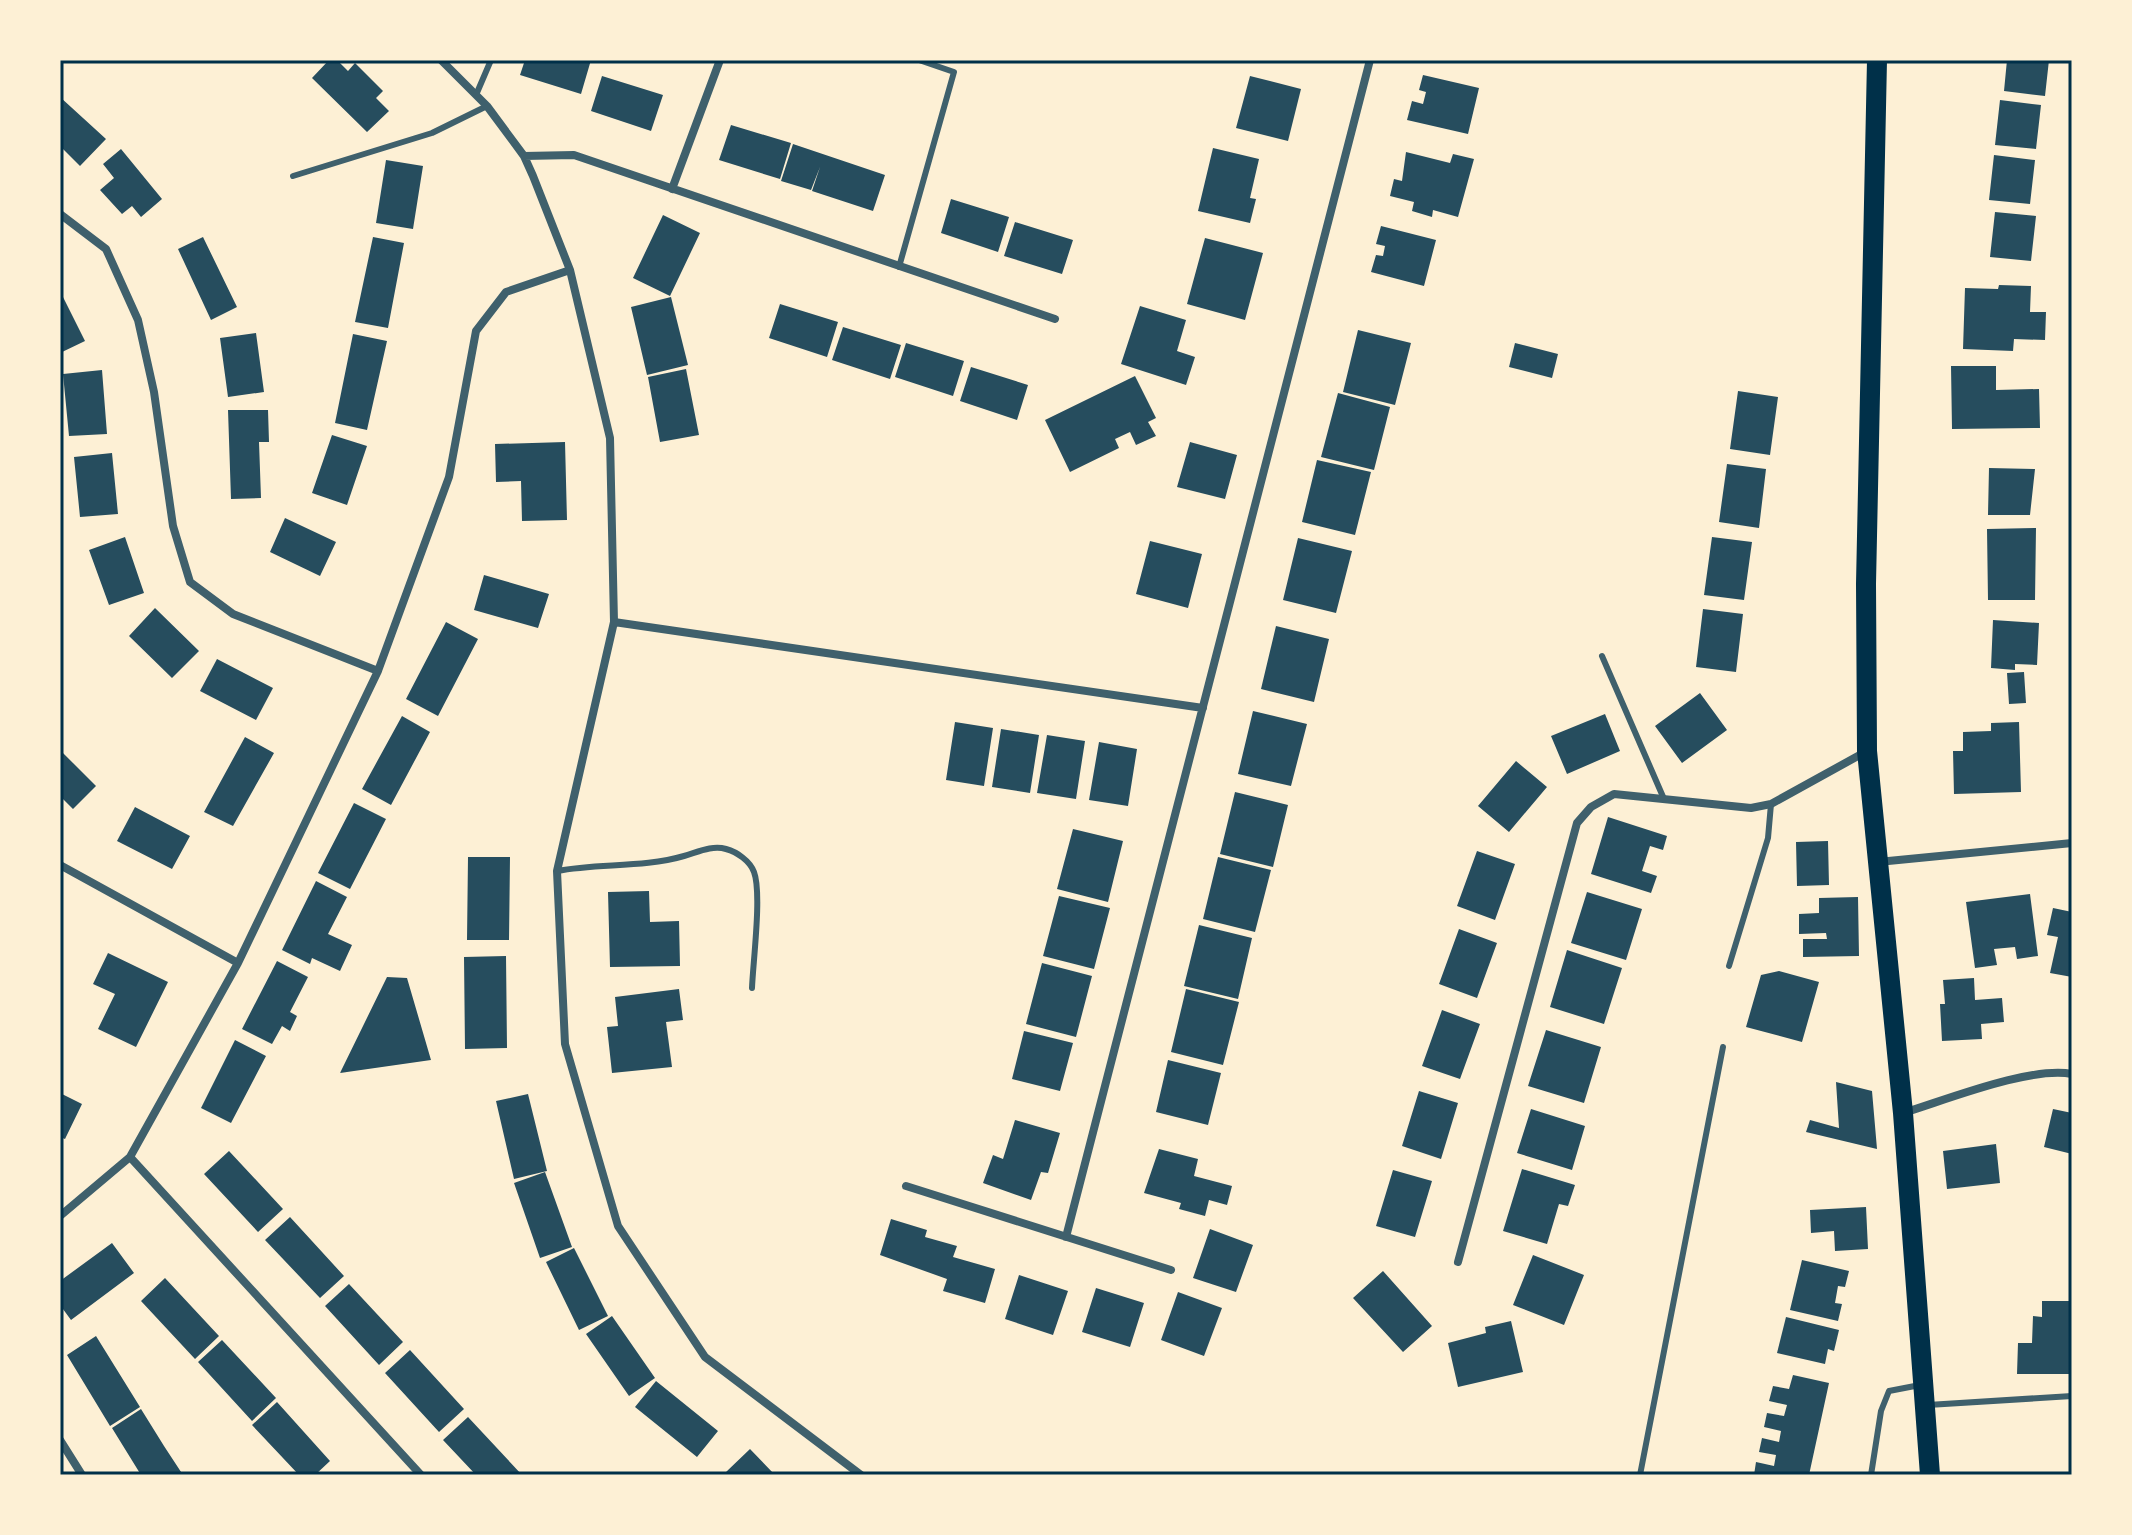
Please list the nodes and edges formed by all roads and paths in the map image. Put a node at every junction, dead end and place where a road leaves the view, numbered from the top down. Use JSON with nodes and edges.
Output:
{"nodes":[{"id":1,"x":441,"y":60,"type":"edge"},
{"id":2,"x":491,"y":60,"type":"edge"},
{"id":3,"x":720,"y":60,"type":"edge"},
{"id":4,"x":919,"y":60,"type":"edge"},
{"id":5,"x":1370,"y":60,"type":"edge"},
{"id":6,"x":1877,"y":60,"type":"edge"},
{"id":7,"x":476,"y":95,"type":"junction"},
{"id":8,"x":487,"y":106,"type":"junction"},
{"id":9,"x":524,"y":156,"type":"junction"},
{"id":10,"x":293,"y":176,"type":"dead end"},
{"id":11,"x":672,"y":189,"type":"junction"},
{"id":12,"x":60,"y":214,"type":"edge"},
{"id":13,"x":899,"y":267,"type":"junction"},
{"id":14,"x":570,"y":270,"type":"junction"},
{"id":15,"x":1055,"y":319,"type":"dead end"},
{"id":16,"x":614,"y":622,"type":"junction"},
{"id":17,"x":1602,"y":656,"type":"dead end"},
{"id":18,"x":378,"y":671,"type":"junction"},
{"id":19,"x":1203,"y":708,"type":"junction"},
{"id":20,"x":1867,"y":751,"type":"junction"},
{"id":21,"x":1664,"y":799,"type":"junction"},
{"id":22,"x":1771,"y":804,"type":"junction"},
{"id":23,"x":2072,"y":843,"type":"edge"},
{"id":24,"x":1877,"y":862,"type":"junction"},
{"id":25,"x":60,"y":865,"type":"edge"},
{"id":26,"x":557,"y":871,"type":"junction"},
{"id":27,"x":238,"y":963,"type":"junction"},
{"id":28,"x":1729,"y":966,"type":"dead end"},
{"id":29,"x":752,"y":988,"type":"dead end"},
{"id":30,"x":1723,"y":1047,"type":"dead end"},
{"id":31,"x":2072,"y":1074,"type":"edge"},
{"id":32,"x":1903,"y":1113,"type":"junction"},
{"id":33,"x":130,"y":1157,"type":"junction"},
{"id":34,"x":906,"y":1186,"type":"dead end"},
{"id":35,"x":60,"y":1216,"type":"edge"},
{"id":36,"x":1066,"y":1237,"type":"junction"},
{"id":37,"x":1458,"y":1262,"type":"dead end"},
{"id":38,"x":1171,"y":1270,"type":"dead end"},
{"id":39,"x":1924,"y":1395,"type":"junction"},
{"id":40,"x":2072,"y":1396,"type":"edge"},
{"id":41,"x":60,"y":1440,"type":"edge"},
{"id":42,"x":82,"y":1475,"type":"edge"},
{"id":43,"x":421,"y":1475,"type":"edge"},
{"id":44,"x":861,"y":1475,"type":"edge"},
{"id":45,"x":1640,"y":1475,"type":"edge"},
{"id":46,"x":1871,"y":1475,"type":"edge"},
{"id":47,"x":1930,"y":1475,"type":"edge"}],
"edges":[{"from":1,"to":7,"type":"street"},
{"from":2,"to":7,"type":"lane"},
{"from":3,"to":11,"type":"street"},
{"from":4,"to":13,"type":"lane"},
{"from":5,"to":19,"type":"street"},
{"from":6,"to":20,"type":"main road"},
{"from":7,"to":8,"type":"street"},
{"from":8,"to":9,"type":"street"},
{"from":8,"to":10,"type":"lane"},
{"from":9,"to":11,"type":"street"},
{"from":9,"to":14,"type":"street"},
{"from":11,"to":13,"type":"street"},
{"from":12,"to":18,"type":"street"},
{"from":13,"to":15,"type":"street"},
{"from":14,"to":16,"type":"street"},
{"from":14,"to":18,"type":"street"},
{"from":16,"to":19,"type":"street"},
{"from":16,"to":26,"type":"street"},
{"from":17,"to":21,"type":"lane"},
{"from":18,"to":27,"type":"street"},
{"from":19,"to":36,"type":"street"},
{"from":20,"to":22,"type":"street"},
{"from":20,"to":24,"type":"main road"},
{"from":21,"to":22,"type":"street"},
{"from":21,"to":37,"type":"street"},
{"from":22,"to":28,"type":"lane"},
{"from":23,"to":24,"type":"street"},
{"from":24,"to":32,"type":"main road"},
{"from":25,"to":27,"type":"street"},
{"from":26,"to":29,"type":"lane"},
{"from":26,"to":44,"type":"street"},
{"from":27,"to":33,"type":"street"},
{"from":30,"to":45,"type":"lane"},
{"from":31,"to":32,"type":"street"},
{"from":32,"to":39,"type":"main road"},
{"from":33,"to":35,"type":"street"},
{"from":33,"to":43,"type":"street"},
{"from":34,"to":36,"type":"street"},
{"from":36,"to":38,"type":"street"},
{"from":39,"to":40,"type":"lane"},
{"from":39,"to":46,"type":"lane"},
{"from":39,"to":47,"type":"main road"},
{"from":41,"to":42,"type":"street"}]}
